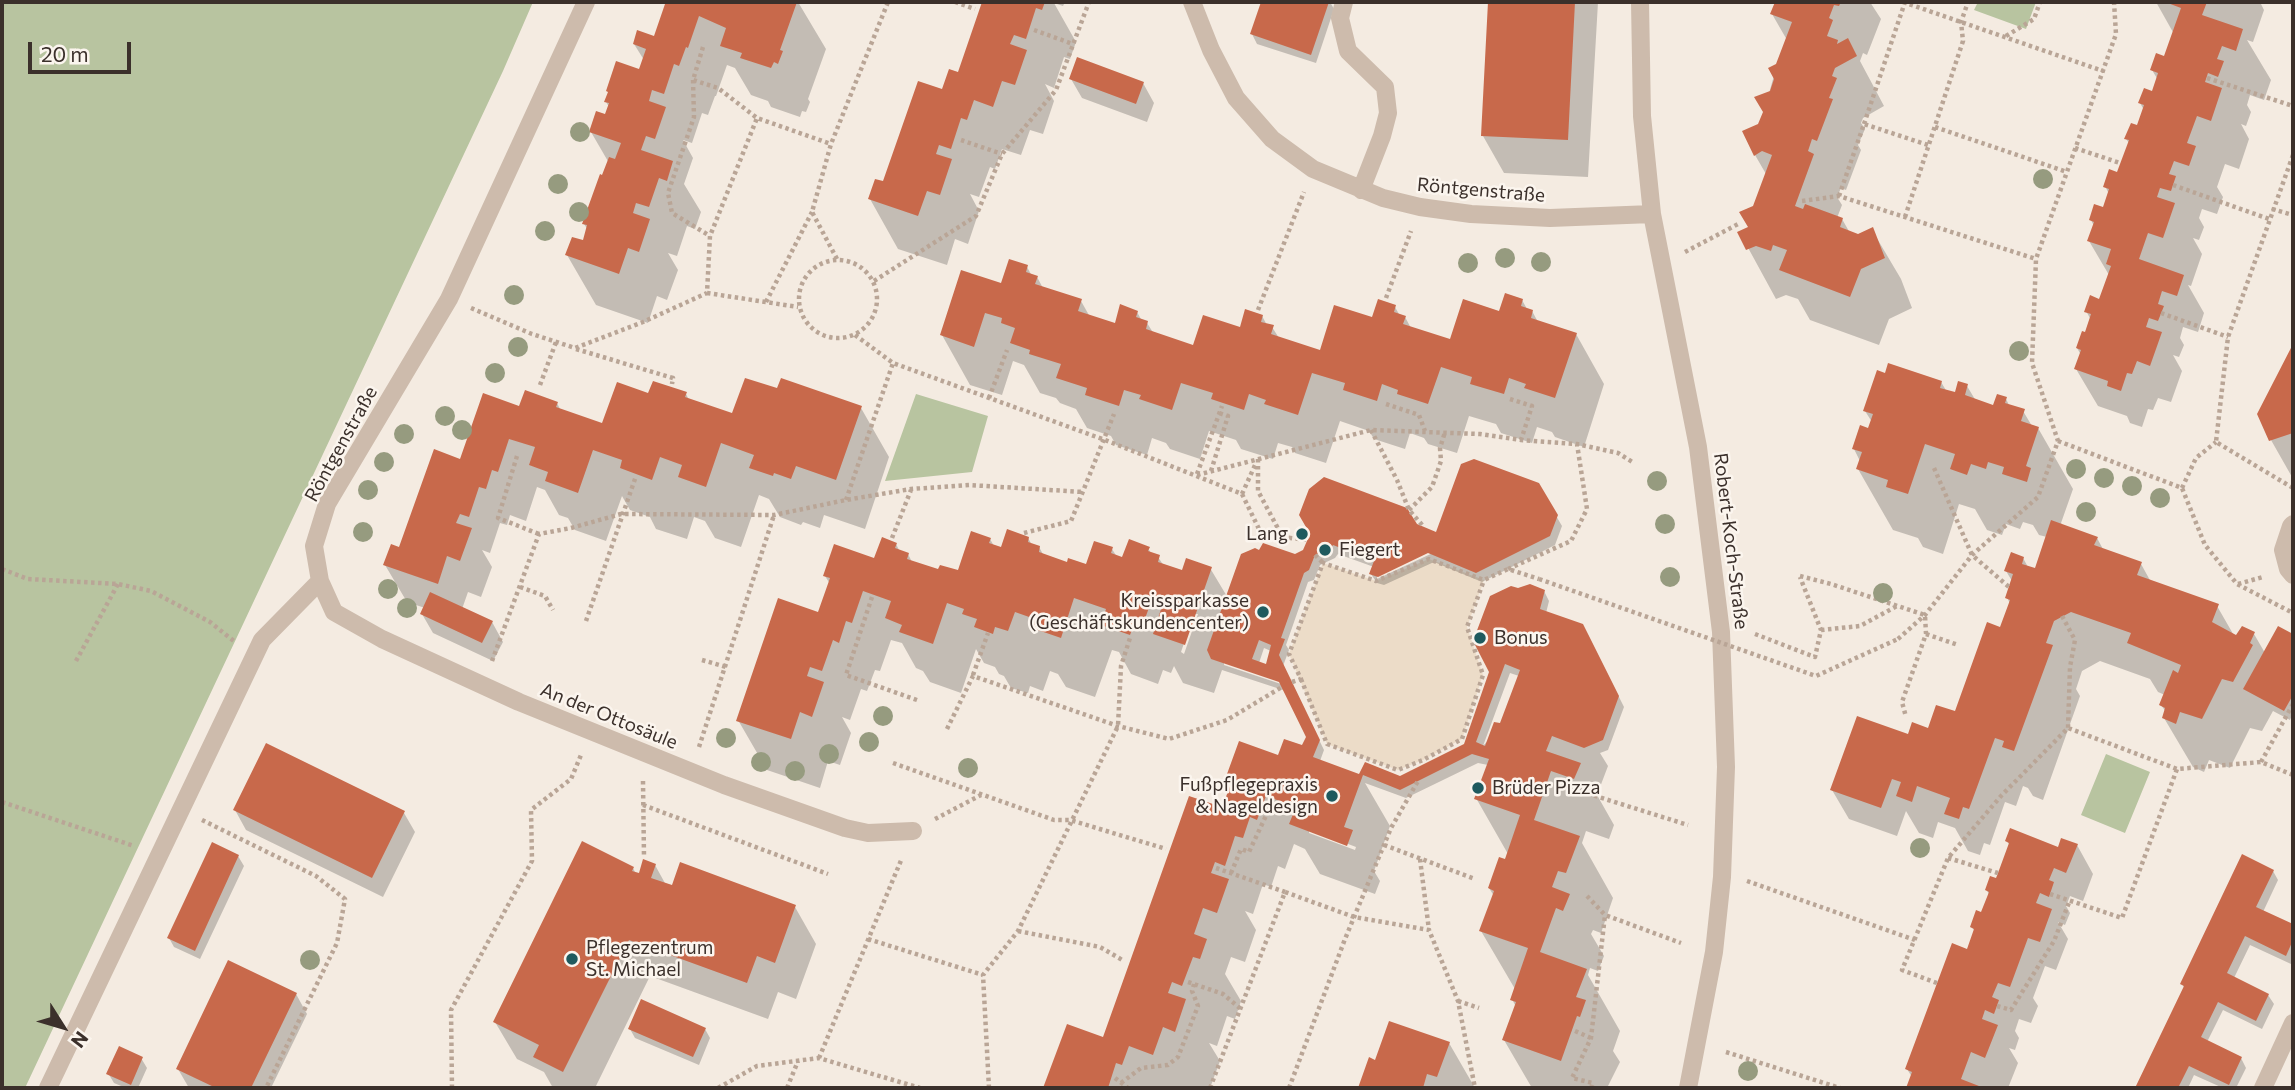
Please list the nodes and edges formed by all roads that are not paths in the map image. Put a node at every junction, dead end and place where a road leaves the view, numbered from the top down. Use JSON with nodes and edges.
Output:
{"nodes":[{"id":1,"x":586,"y":2,"type":"edge"},
{"id":2,"x":1192,"y":2,"type":"edge"},
{"id":3,"x":1345,"y":2,"type":"edge"},
{"id":4,"x":1640,"y":2,"type":"edge"},
{"id":5,"x":1361,"y":190,"type":"junction"},
{"id":6,"x":1652,"y":215,"type":"junction"},
{"id":7,"x":2293,"y":524,"type":"edge"},
{"id":8,"x":2293,"y":575,"type":"edge"},
{"id":9,"x":320,"y":581,"type":"junction"},
{"id":10,"x":913,"y":831,"type":"road end"},
{"id":11,"x":2293,"y":1023,"type":"edge"},
{"id":12,"x":48,"y":1088,"type":"edge"},
{"id":13,"x":1688,"y":1088,"type":"edge"},
{"id":14,"x":2263,"y":1088,"type":"edge"}],
"edges":[{"from":1,"to":9,"type":"street","name":"Röntgenstraße"},
{"from":2,"to":5,"type":"street","name":"Röntgenstraße"},
{"from":3,"to":5,"type":"street"},
{"from":4,"to":6,"type":"street","name":"Robert-Koch-Straße"},
{"from":5,"to":6,"type":"street","name":"Röntgenstraße"},
{"from":6,"to":13,"type":"street","name":"Robert-Koch-Straße"},
{"from":7,"to":8,"type":"street"},
{"from":9,"to":10,"type":"street","name":"An der Ottosäule"},
{"from":9,"to":12,"type":"street"},
{"from":11,"to":14,"type":"street"}]}
